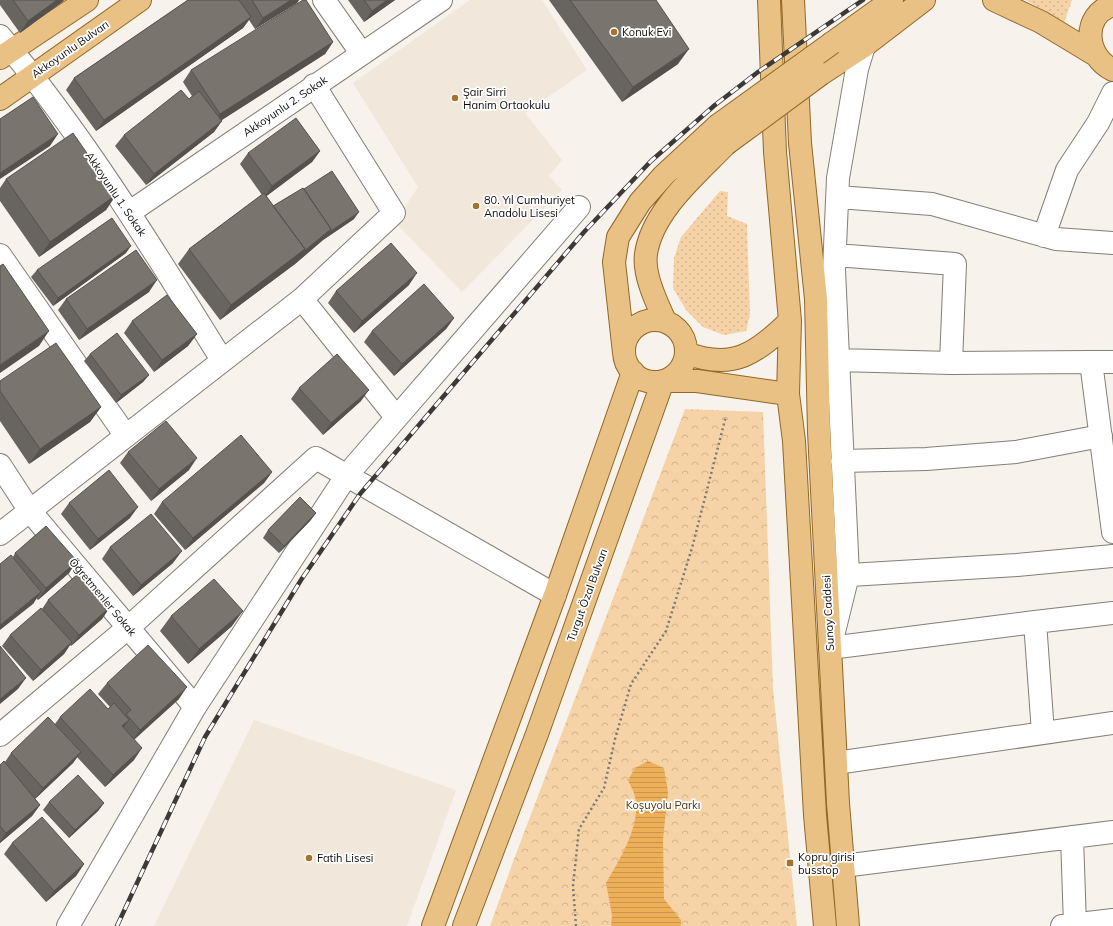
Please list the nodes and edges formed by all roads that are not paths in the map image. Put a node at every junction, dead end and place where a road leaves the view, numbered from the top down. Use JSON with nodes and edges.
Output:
{"nodes":[{"id":1,"x":87,"y":0,"type":"edge"},
{"id":2,"x":140,"y":0,"type":"edge"},
{"id":3,"x":324,"y":0,"type":"edge"},
{"id":4,"x":440,"y":0,"type":"edge"},
{"id":5,"x":769,"y":0,"type":"edge"},
{"id":6,"x":892,"y":0,"type":"edge"},
{"id":7,"x":924,"y":0,"type":"edge"},
{"id":8,"x":994,"y":0,"type":"edge"},
{"id":9,"x":1113,"y":5,"type":"edge"},
{"id":10,"x":793,"y":8,"type":"edge"},
{"id":11,"x":864,"y":46,"type":"junction"},
{"id":12,"x":4,"y":48,"type":"edge"},
{"id":13,"x":362,"y":54,"type":"junction"},
{"id":14,"x":1094,"y":54,"type":"junction"},
{"id":15,"x":1113,"y":70,"type":"edge"},
{"id":16,"x":33,"y":76,"type":"junction"},
{"id":17,"x":314,"y":85,"type":"junction"},
{"id":18,"x":1113,"y":93,"type":"edge"},
{"id":19,"x":0,"y":99,"type":"edge"},
{"id":20,"x":722,"y":135,"type":"junction"},
{"id":21,"x":838,"y":197,"type":"junction"},
{"id":22,"x":579,"y":207,"type":"dead end"},
{"id":23,"x":130,"y":212,"type":"junction"},
{"id":24,"x":1044,"y":236,"type":"junction"},
{"id":25,"x":1113,"y":243,"type":"edge"},
{"id":26,"x":0,"y":255,"type":"edge"},
{"id":27,"x":835,"y":255,"type":"junction"},
{"id":28,"x":302,"y":299,"type":"junction"},
{"id":29,"x":790,"y":321,"type":"junction"},
{"id":30,"x":665,"y":322,"type":"junction"},
{"id":31,"x":686,"y":353,"type":"junction"},
{"id":32,"x":222,"y":360,"type":"junction"},
{"id":33,"x":838,"y":360,"type":"junction"},
{"id":34,"x":1091,"y":362,"type":"junction"},
{"id":35,"x":1113,"y":362,"type":"edge"},
{"id":36,"x":628,"y":363,"type":"junction"},
{"id":37,"x":951,"y":363,"type":"junction"},
{"id":38,"x":663,"y":381,"type":"junction"},
{"id":39,"x":788,"y":394,"type":"junction"},
{"id":40,"x":396,"y":416,"type":"junction"},
{"id":41,"x":126,"y":436,"type":"junction"},
{"id":42,"x":1101,"y":436,"type":"junction"},
{"id":43,"x":842,"y":461,"type":"junction"},
{"id":44,"x":0,"y":465,"type":"edge"},
{"id":45,"x":347,"y":475,"type":"junction"},
{"id":46,"x":30,"y":511,"type":"junction"},
{"id":47,"x":1113,"y":532,"type":"edge"},
{"id":48,"x":0,"y":534,"type":"edge"},
{"id":49,"x":1113,"y":556,"type":"edge"},
{"id":50,"x":848,"y":575,"type":"junction"},
{"id":51,"x":826,"y":576,"type":"junction"},
{"id":52,"x":555,"y":595,"type":"junction"},
{"id":53,"x":1113,"y":613,"type":"edge"},
{"id":54,"x":1035,"y":622,"type":"junction"},
{"id":55,"x":129,"y":627,"type":"junction"},
{"id":56,"x":830,"y":648,"type":"junction"},
{"id":57,"x":195,"y":707,"type":"junction"},
{"id":58,"x":1113,"y":723,"type":"edge"},
{"id":59,"x":1043,"y":733,"type":"junction"},
{"id":60,"x":0,"y":735,"type":"edge"},
{"id":61,"x":836,"y":763,"type":"junction"},
{"id":62,"x":1113,"y":832,"type":"edge"},
{"id":63,"x":1072,"y":838,"type":"junction"},
{"id":64,"x":843,"y":866,"type":"junction"},
{"id":65,"x":1087,"y":924,"type":"edge"},
{"id":66,"x":68,"y":926,"type":"edge"},
{"id":67,"x":433,"y":926,"type":"edge"},
{"id":68,"x":464,"y":926,"type":"edge"},
{"id":69,"x":825,"y":926,"type":"edge"},
{"id":70,"x":848,"y":926,"type":"edge"}],
"edges":[{"from":1,"to":12,"type":"main road"},
{"from":2,"to":16,"type":"main road","name":"Akkoyunlu Bulvarı"},
{"from":3,"to":13,"type":"street"},
{"from":4,"to":13,"type":"street","name":"Akkoyunlu 2. Sokak"},
{"from":5,"to":29,"type":"main road"},
{"from":6,"to":20,"type":"main road","bridge":true},
{"from":7,"to":11,"type":"main road"},
{"from":8,"to":14,"type":"main road"},
{"from":9,"to":14,"type":"main road"},
{"from":10,"to":51,"type":"main road","name":"Sunay Caddesi"},
{"from":11,"to":20,"type":"main road","bridge":true},
{"from":11,"to":21,"type":"street"},
{"from":12,"to":16,"type":"street","name":"Akkoyunlu 1. Sokak"},
{"from":13,"to":17,"type":"street","name":"Akkoyunlu 2. Sokak"},
{"from":14,"to":15,"type":"main road"},
{"from":16,"to":19,"type":"main road","name":"Akkoyunlu Bulvarı"},
{"from":16,"to":23,"type":"street","name":"Akkoyunlu 1. Sokak"},
{"from":17,"to":23,"type":"street","name":"Akkoyunlu 2. Sokak"},
{"from":17,"to":28,"type":"street"},
{"from":18,"to":24,"type":"street"},
{"from":20,"to":30,"type":"main road"},
{"from":20,"to":36,"type":"main road"},
{"from":21,"to":24,"type":"street"},
{"from":21,"to":27,"type":"street"},
{"from":22,"to":40,"type":"street"},
{"from":23,"to":32,"type":"street","name":"Akkoyunlu 1. Sokak"},
{"from":24,"to":25,"type":"street"},
{"from":26,"to":41,"type":"street"},
{"from":27,"to":33,"type":"street"},
{"from":27,"to":37,"type":"street"},
{"from":28,"to":32,"type":"street"},
{"from":28,"to":40,"type":"street"},
{"from":29,"to":31,"type":"main road"},
{"from":29,"to":39,"type":"main road"},
{"from":30,"to":31,"type":"main road"},
{"from":30,"to":36,"type":"main road"},
{"from":31,"to":38,"type":"main road"},
{"from":32,"to":41,"type":"street"},
{"from":33,"to":37,"type":"street"},
{"from":33,"to":43,"type":"street"},
{"from":34,"to":35,"type":"street"},
{"from":34,"to":37,"type":"street"},
{"from":34,"to":42,"type":"street"},
{"from":36,"to":38,"type":"main road"},
{"from":36,"to":52,"type":"main road"},
{"from":38,"to":39,"type":"main road"},
{"from":38,"to":68,"type":"main road","name":"Turgut Özal Bulvarı"},
{"from":39,"to":69,"type":"main road"},
{"from":40,"to":45,"type":"street"},
{"from":41,"to":46,"type":"street"},
{"from":42,"to":43,"type":"street"},
{"from":42,"to":47,"type":"street"},
{"from":43,"to":50,"type":"street"},
{"from":44,"to":46,"type":"street","name":"Öğretmenler Sokak"},
{"from":45,"to":52,"type":"street"},
{"from":45,"to":55,"type":"street"},
{"from":45,"to":57,"type":"street"},
{"from":46,"to":48,"type":"street"},
{"from":46,"to":55,"type":"street","name":"Öğretmenler Sokak"},
{"from":49,"to":50,"type":"street"},
{"from":50,"to":51,"type":"street"},
{"from":50,"to":56,"type":"street"},
{"from":51,"to":56,"type":"main road","name":"Sunay Caddesi"},
{"from":52,"to":67,"type":"main road"},
{"from":53,"to":54,"type":"street"},
{"from":54,"to":56,"type":"street"},
{"from":54,"to":59,"type":"street"},
{"from":55,"to":57,"type":"street","name":"Öğretmenler Sokak"},
{"from":55,"to":60,"type":"street"},
{"from":56,"to":61,"type":"main road","name":"Sunay Caddesi"},
{"from":57,"to":66,"type":"street"},
{"from":58,"to":59,"type":"street"},
{"from":59,"to":61,"type":"street"},
{"from":61,"to":64,"type":"main road","name":"Sunay Caddesi"},
{"from":62,"to":63,"type":"street"},
{"from":63,"to":64,"type":"street"},
{"from":63,"to":65,"type":"street"},
{"from":64,"to":70,"type":"main road","name":"Sunay Caddesi"}]}
